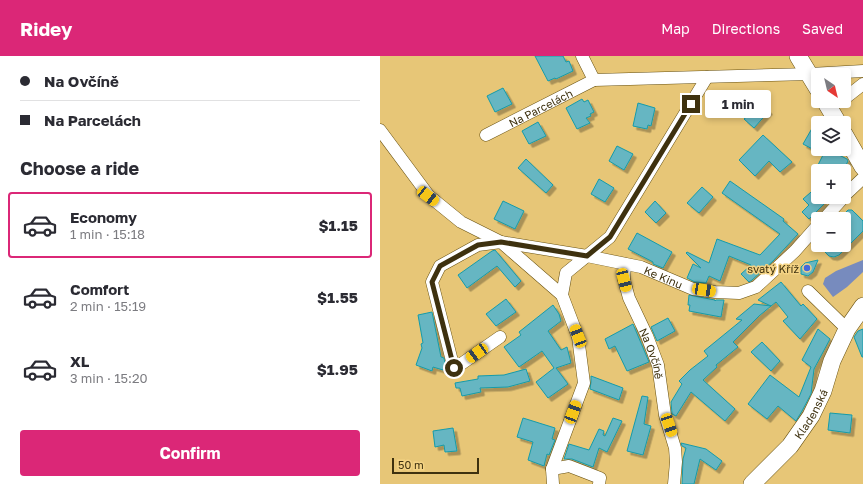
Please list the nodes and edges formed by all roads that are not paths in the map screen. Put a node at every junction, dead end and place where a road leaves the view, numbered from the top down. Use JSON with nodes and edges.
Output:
{"nodes":[{"id":1,"x":582,"y":56,"type":"edge"},
{"id":2,"x":798,"y":56,"type":"edge"},
{"id":3,"x":863,"y":71,"type":"edge"},
{"id":4,"x":851,"y":74,"type":"edge"},
{"id":5,"x":707,"y":77,"type":"junction"},
{"id":6,"x":811,"y":77,"type":"edge"},
{"id":7,"x":594,"y":80,"type":"junction"},
{"id":8,"x":811,"y":82,"type":"edge"},
{"id":9,"x":863,"y":84,"type":"edge"},
{"id":10,"x":851,"y":93,"type":"edge"},
{"id":11,"x":380,"y":130,"type":"edge"},
{"id":12,"x":486,"y":135,"type":"dead end"},
{"id":13,"x":851,"y":146,"type":"edge"},
{"id":14,"x":863,"y":167,"type":"edge"},
{"id":15,"x":863,"y":178,"type":"edge"},
{"id":16,"x":851,"y":190,"type":"edge"},
{"id":17,"x":838,"y":204,"type":"edge"},
{"id":18,"x":830,"y":212,"type":"edge"},
{"id":19,"x":811,"y":233,"type":"edge"},
{"id":20,"x":501,"y":242,"type":"junction"},
{"id":21,"x":587,"y":256,"type":"junction"},
{"id":22,"x":625,"y":264,"type":"junction"},
{"id":23,"x":808,"y":291,"type":"dead end"},
{"id":24,"x":562,"y":295,"type":"junction"},
{"id":25,"x":863,"y":306,"type":"edge"},
{"id":26,"x":847,"y":329,"type":"junction"},
{"id":27,"x":500,"y":337,"type":"dead end"},
{"id":28,"x":552,"y":469,"type":"junction"},
{"id":29,"x":553,"y":484,"type":"edge"},
{"id":30,"x":600,"y":484,"type":"edge"},
{"id":31,"x":674,"y":484,"type":"edge"},
{"id":32,"x":752,"y":484,"type":"edge"}],
"edges":[{"from":1,"to":7,"type":"street"},
{"from":2,"to":6,"type":"street"},
{"from":3,"to":4,"type":"street","name":"Na Parcelách"},
{"from":5,"to":7,"type":"street","name":"Na Parcelách"},
{"from":5,"to":8,"type":"street","name":"Na Parcelách"},
{"from":5,"to":21,"type":"street"},
{"from":7,"to":12,"type":"street","name":"Na Parcelách"},
{"from":9,"to":10,"type":"street"},
{"from":11,"to":20,"type":"street"},
{"from":13,"to":14,"type":"street"},
{"from":15,"to":16,"type":"street"},
{"from":17,"to":18,"type":"street"},
{"from":19,"to":22,"type":"street","name":"Ke Kinu"},
{"from":20,"to":21,"type":"street"},
{"from":20,"to":24,"type":"street"},
{"from":20,"to":27,"type":"street"},
{"from":21,"to":22,"type":"street"},
{"from":21,"to":24,"type":"street"},
{"from":22,"to":31,"type":"street","name":"Na Ovčíně"},
{"from":23,"to":26,"type":"street"},
{"from":24,"to":28,"type":"street"},
{"from":25,"to":26,"type":"street","name":"Kladenská"},
{"from":26,"to":32,"type":"street","name":"Kladenská"},
{"from":28,"to":29,"type":"street"},
{"from":28,"to":30,"type":"street"}]}
